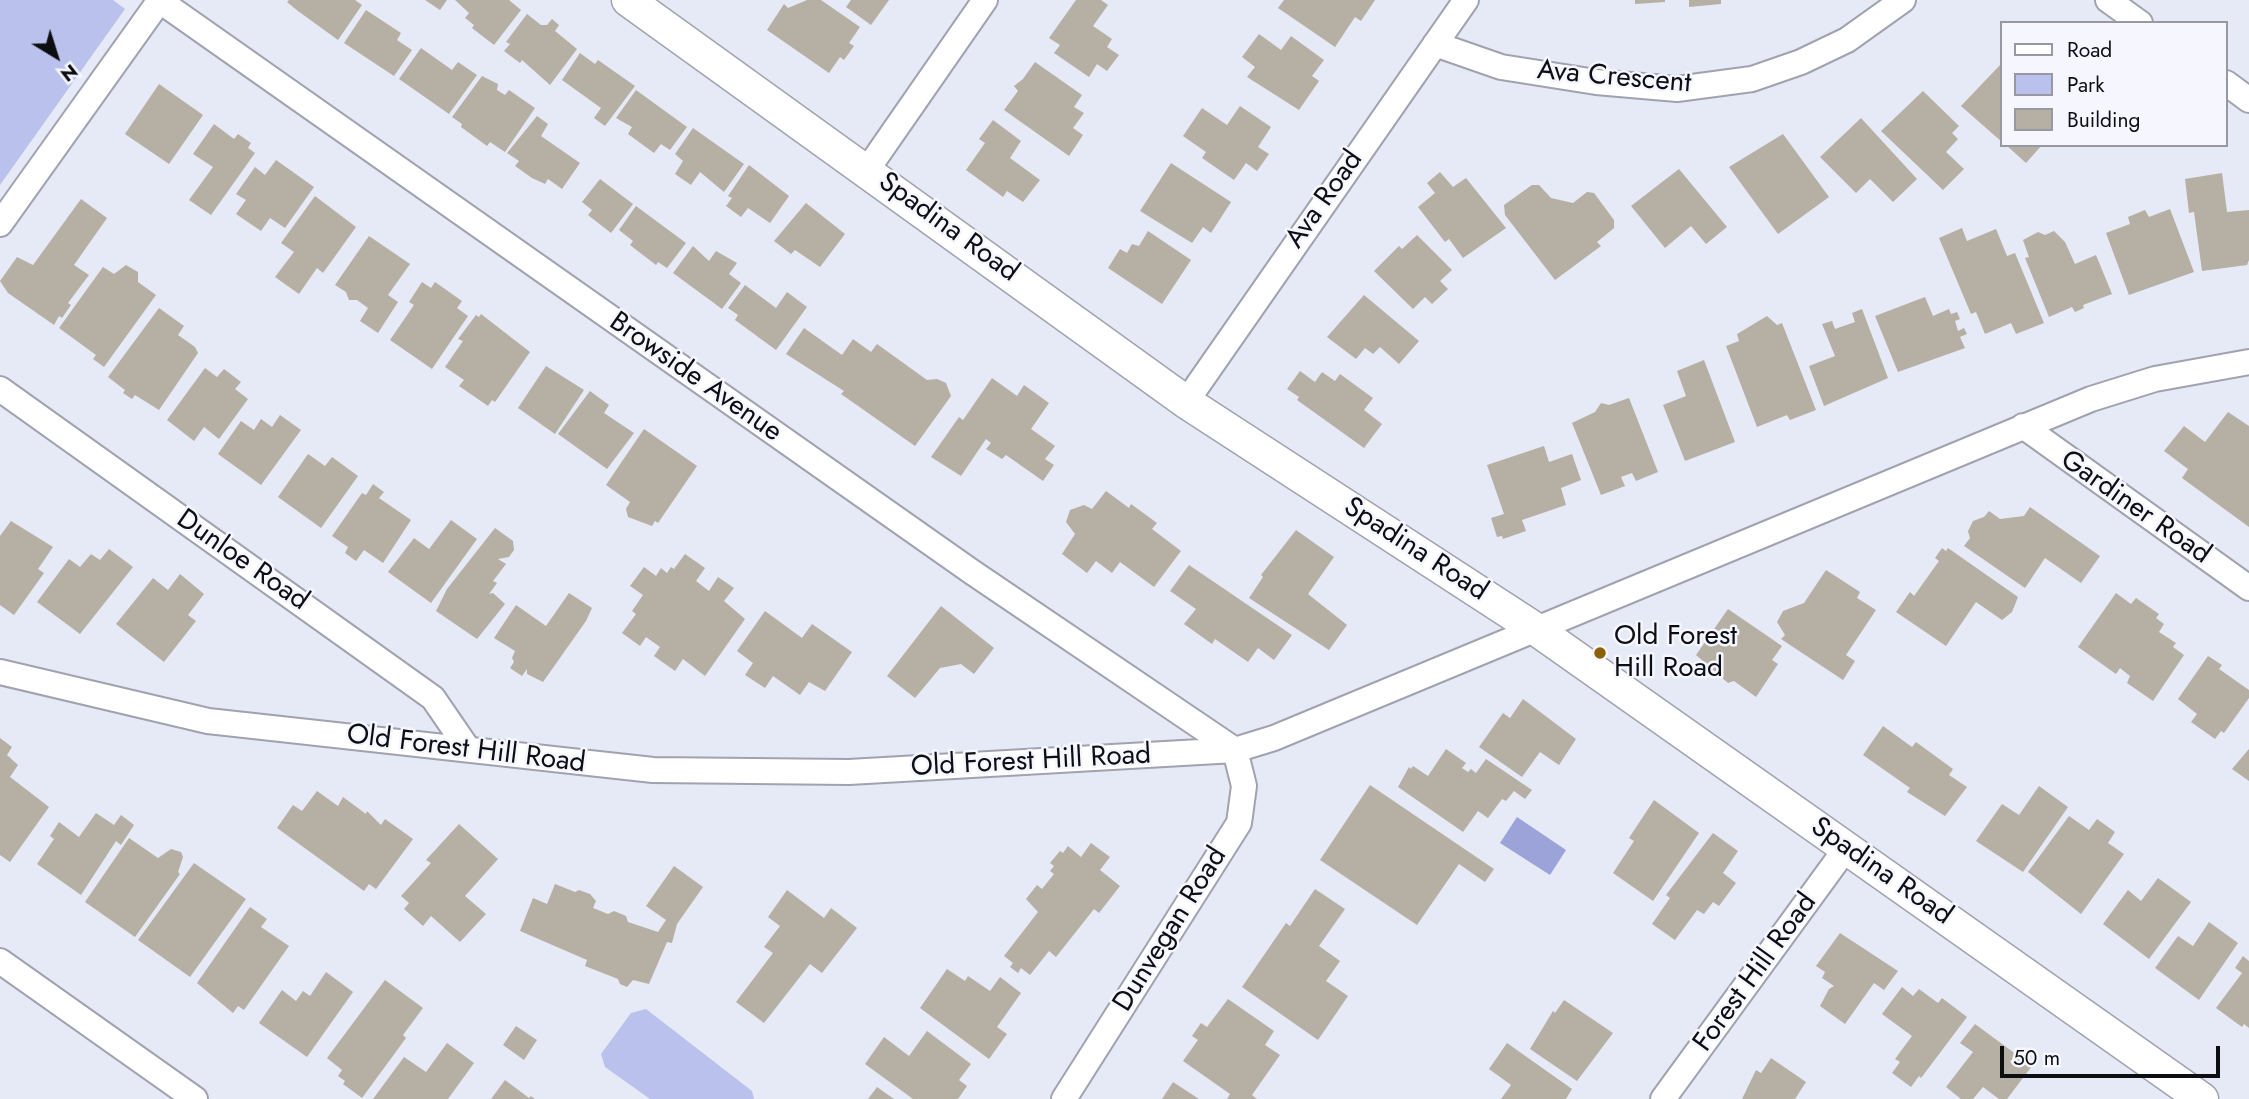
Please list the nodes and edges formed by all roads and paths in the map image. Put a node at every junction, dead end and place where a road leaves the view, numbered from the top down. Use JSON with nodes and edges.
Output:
{"nodes":[{"id":1,"x":160,"y":0,"type":"edge"},
{"id":2,"x":628,"y":0,"type":"edge"},
{"id":3,"x":985,"y":0,"type":"edge"},
{"id":4,"x":1466,"y":0,"type":"edge"},
{"id":5,"x":1903,"y":0,"type":"edge"},
{"id":6,"x":2108,"y":0,"type":"edge"},
{"id":7,"x":2137,"y":21,"type":"edge"},
{"id":8,"x":1435,"y":44,"type":"junction"},
{"id":9,"x":2228,"y":84,"type":"edge"},
{"id":10,"x":2249,"y":100,"type":"edge"},
{"id":11,"x":867,"y":170,"type":"junction"},
{"id":12,"x":0,"y":224,"type":"edge"},
{"id":13,"x":2249,"y":362,"type":"edge"},
{"id":14,"x":0,"y":389,"type":"edge"},
{"id":15,"x":1186,"y":402,"type":"junction"},
{"id":16,"x":2023,"y":426,"type":"junction"},
{"id":17,"x":2249,"y":588,"type":"edge"},
{"id":18,"x":1536,"y":630,"type":"junction"},
{"id":19,"x":0,"y":672,"type":"edge"},
{"id":20,"x":468,"y":748,"type":"junction"},
{"id":21,"x":1234,"y":750,"type":"junction"},
{"id":22,"x":1847,"y":847,"type":"junction"},
{"id":23,"x":0,"y":961,"type":"edge"},
{"id":24,"x":2188,"y":1095,"type":"edge"},
{"id":25,"x":195,"y":1099,"type":"edge"},
{"id":26,"x":1064,"y":1099,"type":"edge"},
{"id":27,"x":1664,"y":1099,"type":"edge"}],
"edges":[{"from":1,"to":12,"type":"street"},
{"from":1,"to":21,"type":"street","name":"Browside Avenue"},
{"from":2,"to":11,"type":"street","name":"Spadina Road"},
{"from":3,"to":11,"type":"street"},
{"from":4,"to":8,"type":"street","name":"Ava Road"},
{"from":5,"to":8,"type":"street","name":"Ava Crescent"},
{"from":6,"to":7,"type":"street"},
{"from":8,"to":15,"type":"street","name":"Ava Road"},
{"from":9,"to":10,"type":"street"},
{"from":11,"to":15,"type":"street","name":"Spadina Road"},
{"from":13,"to":16,"type":"street","name":"Old Forest Hill Road"},
{"from":14,"to":20,"type":"street","name":"Dunloe Road"},
{"from":15,"to":18,"type":"street","name":"Spadina Road"},
{"from":16,"to":17,"type":"street","name":"Gardiner Road"},
{"from":16,"to":18,"type":"street","name":"Old Forest Hill Road"},
{"from":18,"to":21,"type":"street","name":"Old Forest Hill Road"},
{"from":18,"to":22,"type":"street","name":"Spadina Road"},
{"from":19,"to":20,"type":"street","name":"Old Forest Hill Road"},
{"from":20,"to":21,"type":"street","name":"Old Forest Hill Road"},
{"from":21,"to":26,"type":"street","name":"Dunvegan Road"},
{"from":22,"to":24,"type":"street","name":"Spadina Road"},
{"from":22,"to":27,"type":"street","name":"Forest Hill Road"},
{"from":23,"to":25,"type":"street"}]}
